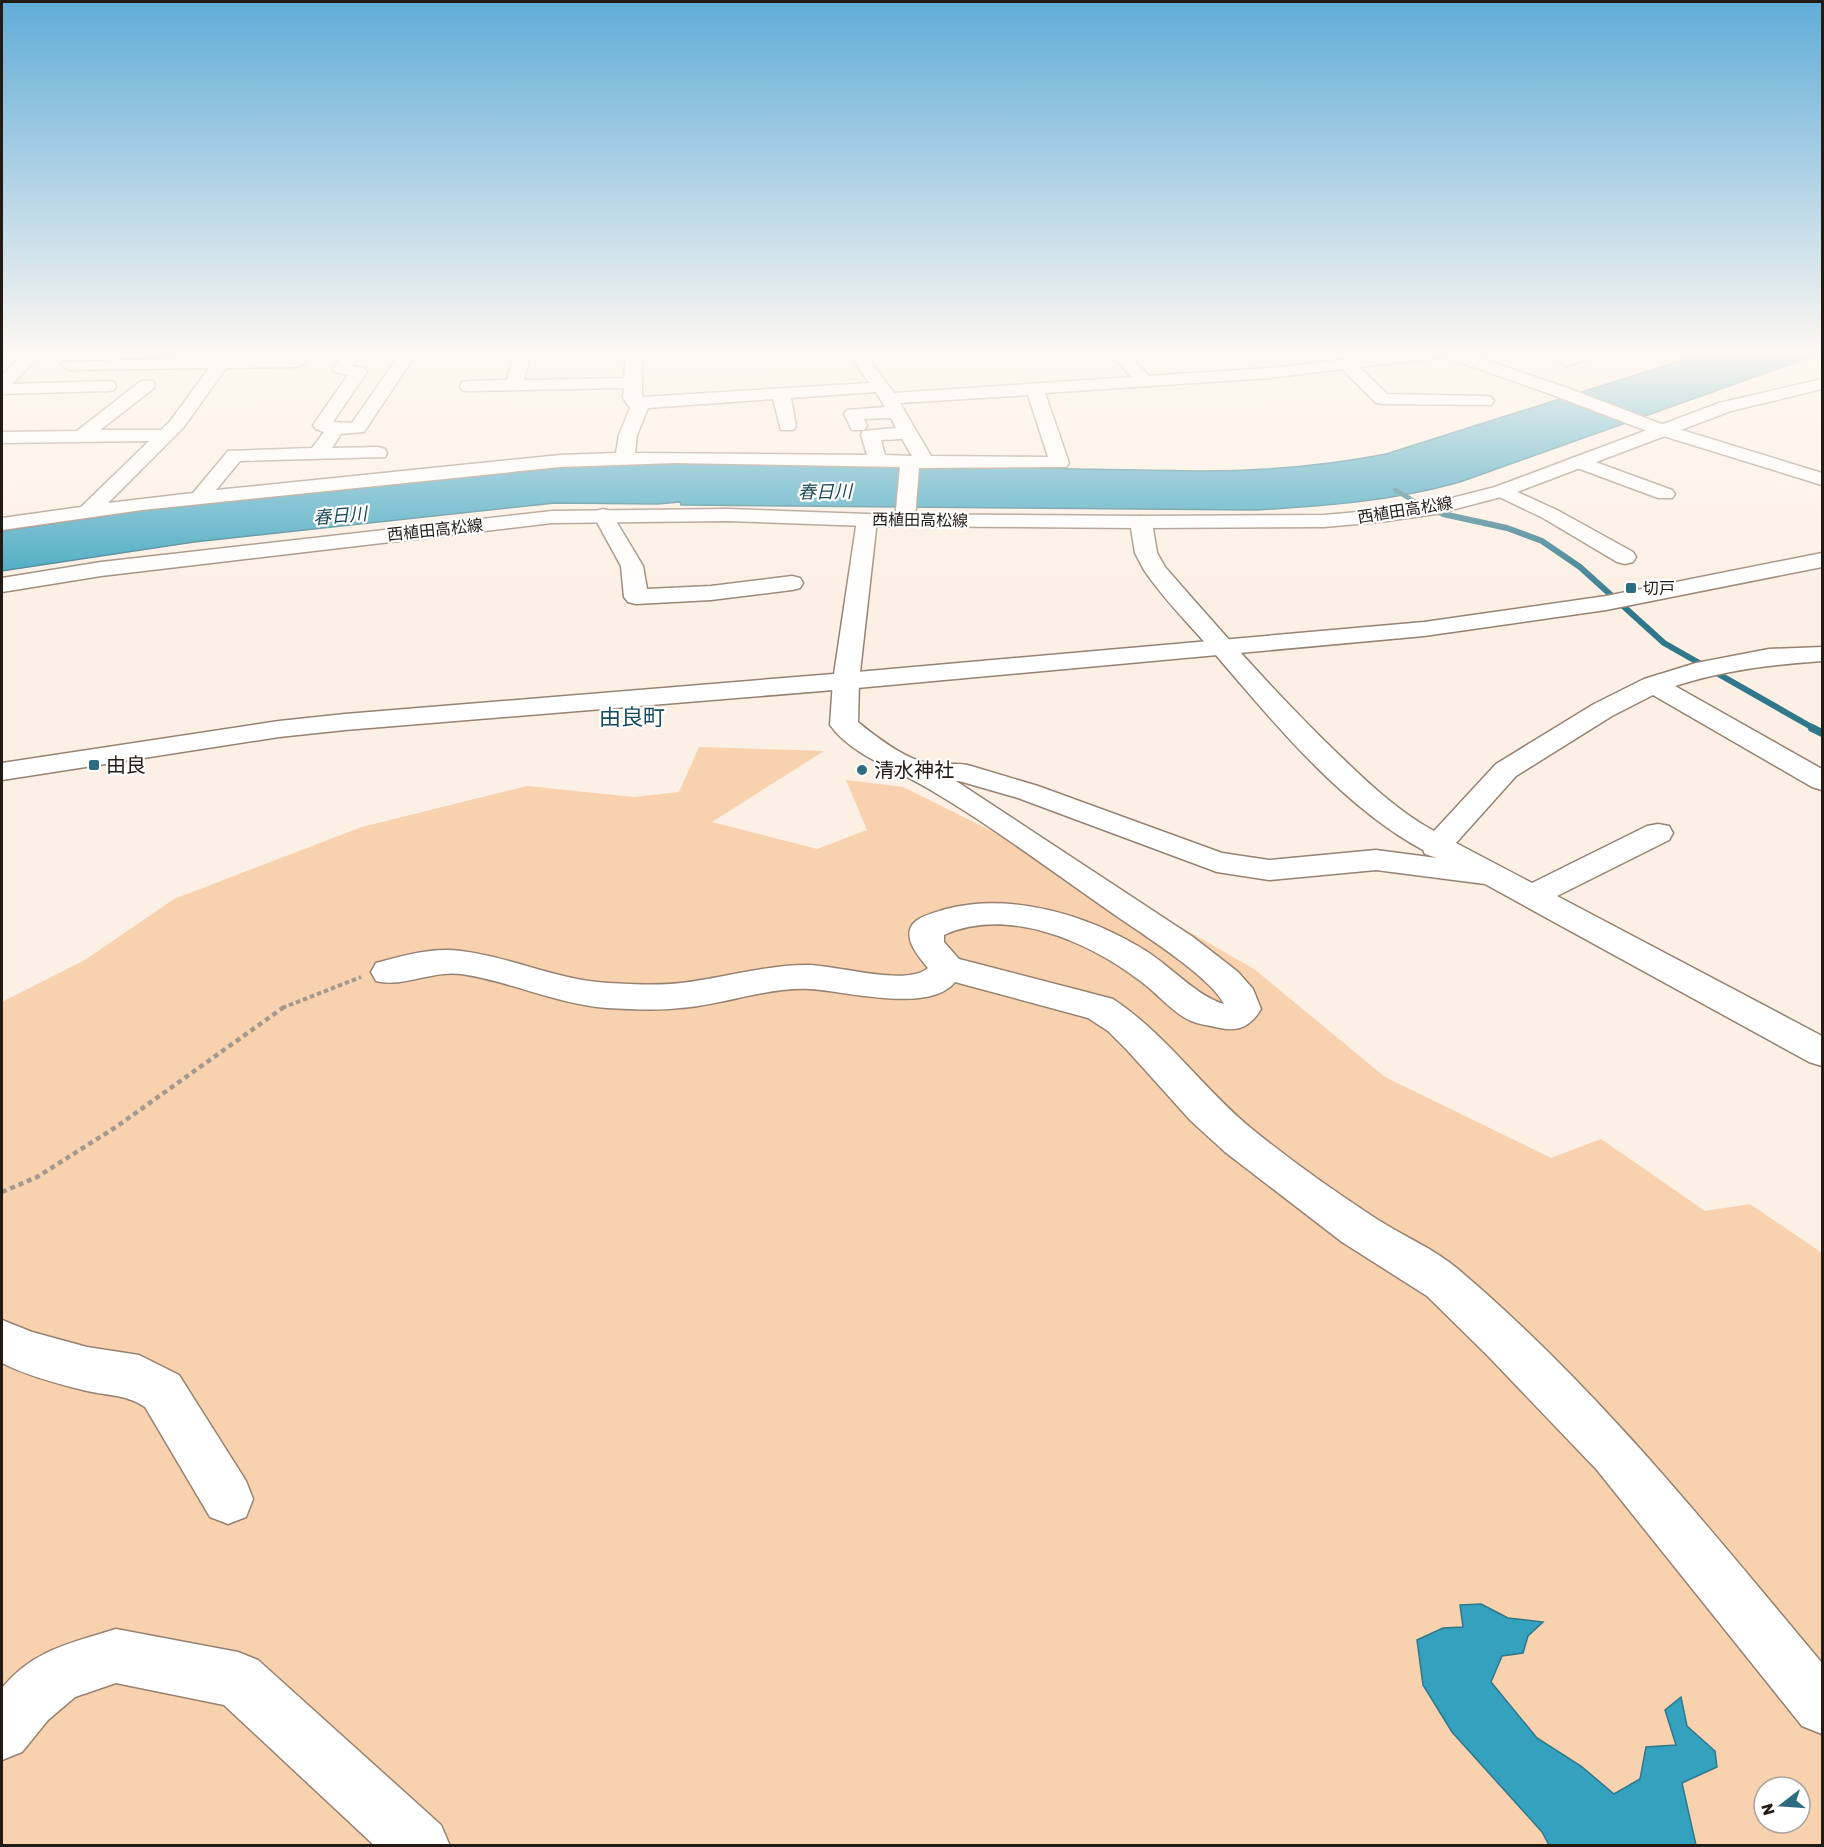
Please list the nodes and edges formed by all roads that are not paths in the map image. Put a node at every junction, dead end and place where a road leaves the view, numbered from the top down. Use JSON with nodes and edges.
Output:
{"nodes":[{"id":1,"x":163,"y":437,"type":"edge"},
{"id":2,"x":328,"y":437,"type":"edge"},
{"id":3,"x":628,"y":437,"type":"edge"},
{"id":4,"x":871,"y":437,"type":"edge"},
{"id":5,"x":909,"y":437,"type":"edge"},
{"id":6,"x":1051,"y":437,"type":"edge"},
{"id":7,"x":1638,"y":437,"type":"edge"},
{"id":8,"x":1685,"y":437,"type":"edge"},
{"id":9,"x":378,"y":453,"type":"dead end"},
{"id":10,"x":315,"y":454,"type":"junction"},
{"id":11,"x":876,"y":454,"type":"dead end"},
{"id":12,"x":625,"y":458,"type":"junction"},
{"id":13,"x":917,"y":461,"type":"junction"},
{"id":14,"x":1579,"y":462,"type":"junction"},
{"id":15,"x":296,"y":474,"type":"dead end"},
{"id":16,"x":1822,"y":479,"type":"edge"},
{"id":17,"x":1502,"y":491,"type":"junction"},
{"id":18,"x":1665,"y":494,"type":"dead end"},
{"id":19,"x":199,"y":498,"type":"junction"},
{"id":20,"x":87,"y":512,"type":"junction"},
{"id":21,"x":603,"y":515,"type":"junction"},
{"id":22,"x":867,"y":520,"type":"junction"},
{"id":23,"x":905,"y":520,"type":"junction"},
{"id":24,"x":1141,"y":522,"type":"junction"},
{"id":25,"x":2,"y":524,"type":"edge"},
{"id":26,"x":1625,"y":557,"type":"dead end"},
{"id":27,"x":1822,"y":560,"type":"edge"},
{"id":28,"x":792,"y":583,"type":"dead end"},
{"id":29,"x":2,"y":585,"type":"edge"},
{"id":30,"x":1222,"y":647,"type":"junction"},
{"id":31,"x":1822,"y":654,"type":"edge"},
{"id":32,"x":846,"y":681,"type":"junction"},
{"id":33,"x":1653,"y":684,"type":"junction"},
{"id":34,"x":2,"y":772,"type":"edge"},
{"id":35,"x":921,"y":772,"type":"junction"},
{"id":36,"x":1822,"y":781,"type":"edge"},
{"id":37,"x":1658,"y":833,"type":"dead end"},
{"id":38,"x":1436,"y":847,"type":"junction"},
{"id":39,"x":1491,"y":875,"type":"junction"},
{"id":40,"x":1531,"y":896,"type":"junction"},
{"id":41,"x":947,"y":968,"type":"junction"},
{"id":42,"x":388,"y":972,"type":"road end"},
{"id":43,"x":1822,"y":1052,"type":"edge"},
{"id":44,"x":2,"y":1341,"type":"edge"},
{"id":45,"x":228,"y":1499,"type":"dead end"},
{"id":46,"x":1822,"y":1706,"type":"edge"},
{"id":47,"x":2,"y":1732,"type":"edge"},
{"id":48,"x":420,"y":1845,"type":"edge"}],
"edges":[{"from":1,"to":20,"type":"street"},
{"from":2,"to":10,"type":"street"},
{"from":3,"to":12,"type":"street"},
{"from":4,"to":11,"type":"street"},
{"from":5,"to":13,"type":"street"},
{"from":6,"to":13,"type":"street"},
{"from":7,"to":14,"type":"street","name":"西植田高松線"},
{"from":8,"to":16,"type":"street"},
{"from":9,"to":10,"type":"street"},
{"from":10,"to":15,"type":"street"},
{"from":10,"to":19,"type":"street"},
{"from":12,"to":13,"type":"street"},
{"from":12,"to":19,"type":"street"},
{"from":13,"to":23,"type":"street"},
{"from":14,"to":17,"type":"street","name":"西植田高松線"},
{"from":14,"to":18,"type":"street"},
{"from":17,"to":24,"type":"street","name":"西植田高松線"},
{"from":17,"to":26,"type":"street"},
{"from":19,"to":20,"type":"street"},
{"from":20,"to":25,"type":"street"},
{"from":21,"to":22,"type":"street","name":"西植田高松線"},
{"from":21,"to":28,"type":"street"},
{"from":21,"to":29,"type":"street","name":"西植田高松線"},
{"from":22,"to":23,"type":"street","name":"西植田高松線"},
{"from":22,"to":32,"type":"street"},
{"from":23,"to":24,"type":"street","name":"西植田高松線"},
{"from":24,"to":30,"type":"street"},
{"from":27,"to":30,"type":"street"},
{"from":30,"to":32,"type":"street"},
{"from":30,"to":38,"type":"street"},
{"from":31,"to":33,"type":"street"},
{"from":32,"to":34,"type":"street"},
{"from":32,"to":35,"type":"street"},
{"from":33,"to":36,"type":"street"},
{"from":33,"to":38,"type":"street"},
{"from":35,"to":39,"type":"street"},
{"from":35,"to":41,"type":"street"},
{"from":37,"to":40,"type":"street"},
{"from":38,"to":39,"type":"street"},
{"from":39,"to":40,"type":"street"},
{"from":40,"to":43,"type":"street"},
{"from":41,"to":42,"type":"street"},
{"from":41,"to":46,"type":"street"},
{"from":44,"to":45,"type":"street"},
{"from":47,"to":48,"type":"street"}]}
